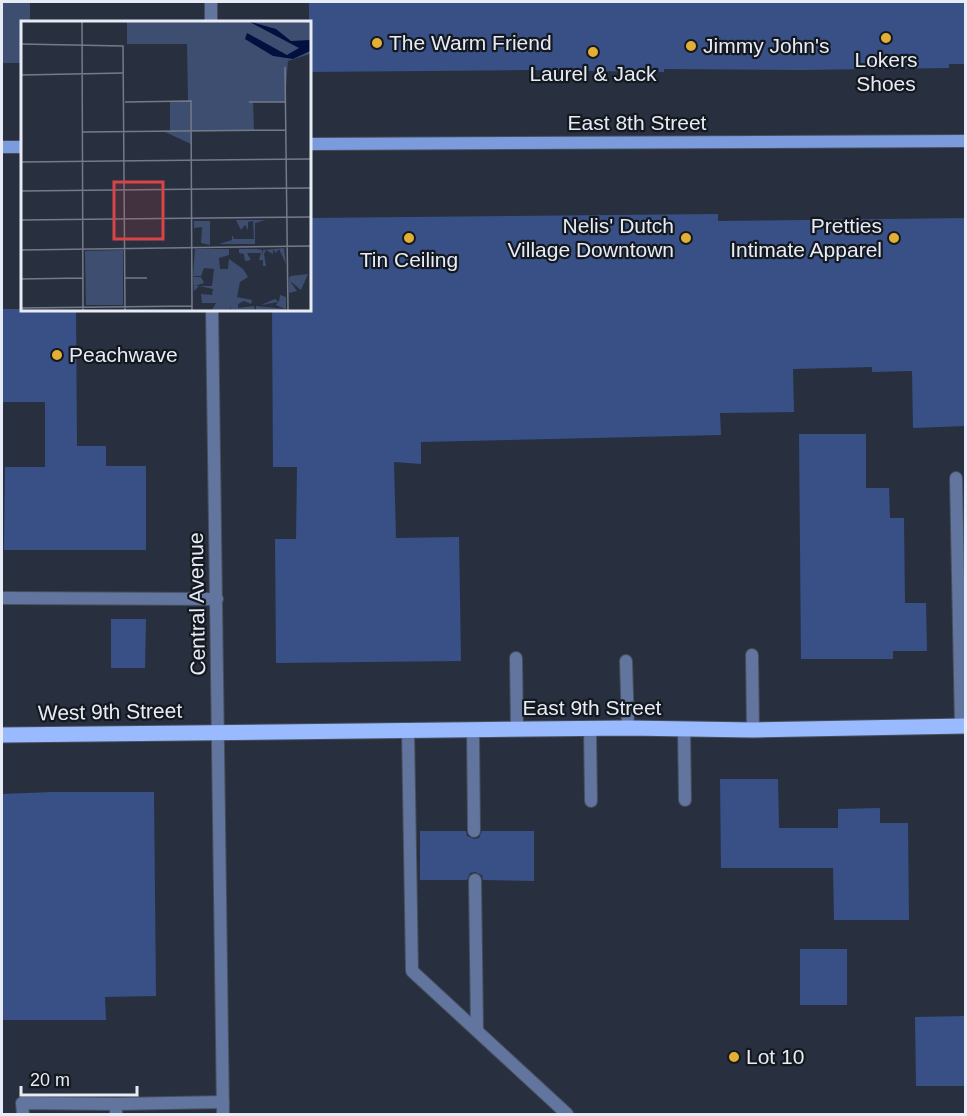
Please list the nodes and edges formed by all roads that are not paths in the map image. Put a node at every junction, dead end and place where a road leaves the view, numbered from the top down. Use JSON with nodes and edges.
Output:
{"nodes":[{"id":1,"x":211,"y":2,"type":"edge"},
{"id":2,"x":211,"y":21,"type":"edge"},
{"id":3,"x":966,"y":141,"type":"edge"},
{"id":4,"x":310,"y":144,"type":"edge"},
{"id":5,"x":2,"y":147,"type":"edge"},
{"id":6,"x":21,"y":147,"type":"edge"},
{"id":7,"x":212,"y":310,"type":"edge"},
{"id":8,"x":956,"y":478,"type":"dead end"},
{"id":9,"x":2,"y":598,"type":"edge"},
{"id":10,"x":217,"y":600,"type":"junction"},
{"id":11,"x":752,"y":655,"type":"dead end"},
{"id":12,"x":516,"y":658,"type":"dead end"},
{"id":13,"x":626,"y":661,"type":"dead end"},
{"id":14,"x":963,"y":726,"type":"edge"},
{"id":15,"x":590,"y":728,"type":"junction"},
{"id":16,"x":628,"y":728,"type":"junction"},
{"id":17,"x":684,"y":728,"type":"junction"},
{"id":18,"x":517,"y":729,"type":"junction"},
{"id":19,"x":408,"y":730,"type":"junction"},
{"id":20,"x":473,"y":730,"type":"junction"},
{"id":21,"x":753,"y":730,"type":"junction"},
{"id":22,"x":219,"y":732,"type":"junction"},
{"id":23,"x":2,"y":735,"type":"edge"},
{"id":24,"x":685,"y":800,"type":"dead end"},
{"id":25,"x":591,"y":801,"type":"dead end"},
{"id":26,"x":474,"y":831,"type":"dead end"},
{"id":27,"x":475,"y":880,"type":"dead end"},
{"id":28,"x":477,"y":1030,"type":"junction"},
{"id":29,"x":223,"y":1108,"type":"edge"},
{"id":30,"x":116,"y":1109,"type":"edge"},
{"id":31,"x":23,"y":1114,"type":"edge"},
{"id":32,"x":567,"y":1114,"type":"edge"}],
"edges":[{"from":1,"to":2,"type":"street"},
{"from":3,"to":4,"type":"main road","name":"East 8th Street"},
{"from":5,"to":6,"type":"main road"},
{"from":7,"to":10,"type":"street","name":"Central Avenue"},
{"from":8,"to":14,"type":"street"},
{"from":9,"to":10,"type":"street"},
{"from":10,"to":22,"type":"street","name":"Central Avenue"},
{"from":11,"to":21,"type":"street"},
{"from":12,"to":18,"type":"street"},
{"from":13,"to":16,"type":"street"},
{"from":14,"to":21,"type":"main road","name":"East 9th Street"},
{"from":15,"to":16,"type":"main road","name":"East 9th Street"},
{"from":15,"to":18,"type":"main road","name":"East 9th Street"},
{"from":15,"to":25,"type":"street"},
{"from":16,"to":17,"type":"main road","name":"East 9th Street"},
{"from":17,"to":21,"type":"main road","name":"East 9th Street"},
{"from":17,"to":24,"type":"street"},
{"from":18,"to":20,"type":"main road","name":"East 9th Street"},
{"from":19,"to":20,"type":"main road","name":"East 9th Street"},
{"from":19,"to":22,"type":"main road","name":"East 9th Street"},
{"from":19,"to":28,"type":"street"},
{"from":20,"to":26,"type":"street"},
{"from":22,"to":23,"type":"main road","name":"West 9th Street"},
{"from":22,"to":29,"type":"street","name":"Central Avenue"},
{"from":27,"to":28,"type":"street"},
{"from":28,"to":32,"type":"street"},
{"from":29,"to":30,"type":"street"},
{"from":30,"to":31,"type":"street"}]}
